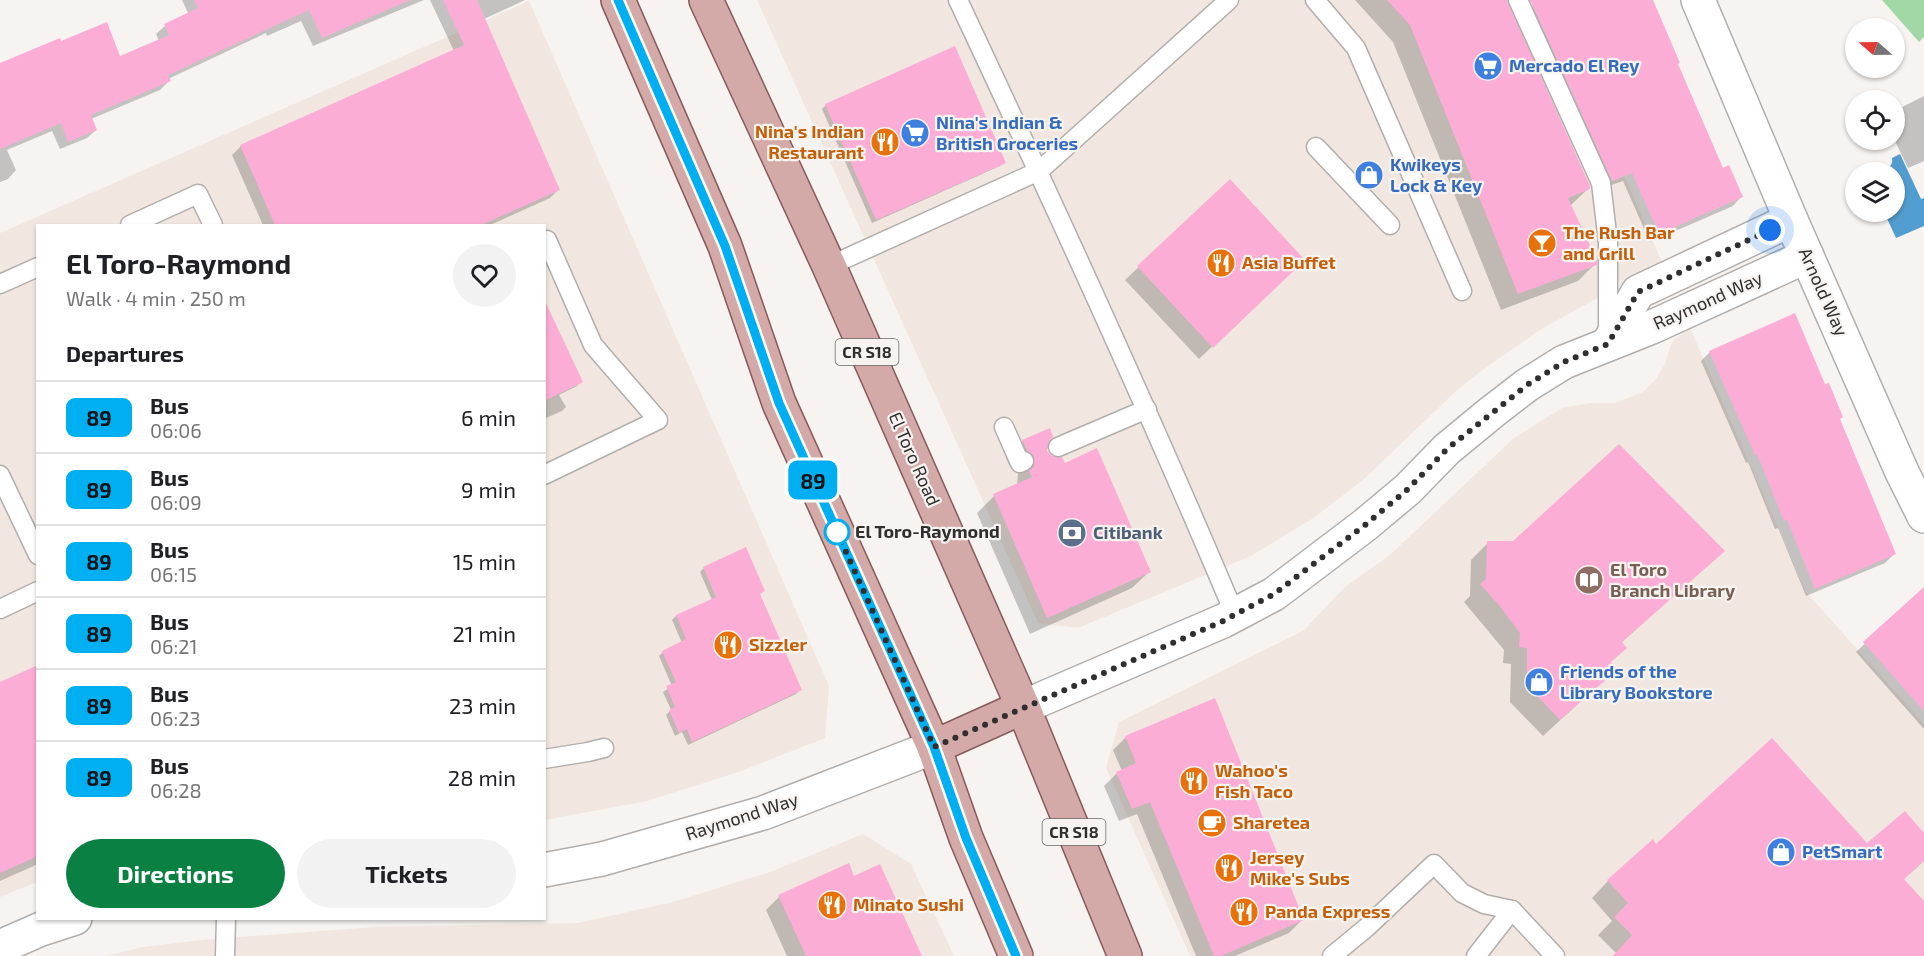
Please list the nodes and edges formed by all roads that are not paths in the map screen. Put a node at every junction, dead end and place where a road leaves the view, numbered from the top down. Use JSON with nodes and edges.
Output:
{"nodes":[{"id":1,"x":618,"y":0,"type":"edge"},
{"id":2,"x":706,"y":0,"type":"edge"},
{"id":3,"x":958,"y":0,"type":"edge"},
{"id":4,"x":1229,"y":0,"type":"edge"},
{"id":5,"x":1315,"y":0,"type":"edge"},
{"id":6,"x":1518,"y":0,"type":"edge"},
{"id":7,"x":1698,"y":0,"type":"edge"},
{"id":8,"x":1316,"y":147,"type":"dead end"},
{"id":9,"x":1039,"y":171,"type":"junction"},
{"id":10,"x":1791,"y":220,"type":"junction"},
{"id":11,"x":132,"y":224,"type":"edge"},
{"id":12,"x":213,"y":224,"type":"edge"},
{"id":13,"x":1390,"y":225,"type":"dead end"},
{"id":14,"x":546,"y":240,"type":"edge"},
{"id":15,"x":1807,"y":256,"type":"junction"},
{"id":16,"x":829,"y":266,"type":"junction"},
{"id":17,"x":36,"y":268,"type":"edge"},
{"id":18,"x":0,"y":284,"type":"edge"},
{"id":19,"x":1462,"y":291,"type":"dead end"},
{"id":20,"x":1608,"y":344,"type":"junction"},
{"id":21,"x":1147,"y":409,"type":"junction"},
{"id":22,"x":1004,"y":427,"type":"dead end"},
{"id":23,"x":1058,"y":447,"type":"dead end"},
{"id":24,"x":1024,"y":460,"type":"dead end"},
{"id":25,"x":1913,"y":462,"type":"edge"},
{"id":26,"x":546,"y":473,"type":"edge"},
{"id":27,"x":0,"y":475,"type":"edge"},
{"id":28,"x":1924,"y":516,"type":"edge"},
{"id":29,"x":36,"y":551,"type":"edge"},
{"id":30,"x":36,"y":592,"type":"edge"},
{"id":31,"x":0,"y":609,"type":"edge"},
{"id":32,"x":1235,"y":615,"type":"junction"},
{"id":33,"x":1023,"y":707,"type":"junction"},
{"id":34,"x":934,"y":747,"type":"junction"},
{"id":35,"x":604,"y":748,"type":"dead end"},
{"id":36,"x":546,"y":759,"type":"edge"},
{"id":37,"x":546,"y":870,"type":"edge"},
{"id":38,"x":1512,"y":910,"type":"junction"},
{"id":39,"x":69,"y":920,"type":"edge"},
{"id":40,"x":226,"y":920,"type":"edge"},
{"id":41,"x":0,"y":947,"type":"edge"},
{"id":42,"x":225,"y":956,"type":"edge"},
{"id":43,"x":1016,"y":956,"type":"edge"},
{"id":44,"x":1125,"y":956,"type":"edge"},
{"id":45,"x":1332,"y":956,"type":"edge"},
{"id":46,"x":1476,"y":956,"type":"edge"},
{"id":47,"x":1555,"y":956,"type":"edge"}],
"edges":[{"from":1,"to":34,"type":"main road"},
{"from":2,"to":16,"type":"main road","name":"El Toro Road","number":"CR S18"},
{"from":3,"to":9,"type":"lane"},
{"from":4,"to":9,"type":"lane"},
{"from":5,"to":19,"type":"lane"},
{"from":6,"to":20,"type":"lane"},
{"from":7,"to":10,"type":"street","name":"Arnold Way"},
{"from":8,"to":13,"type":"lane"},
{"from":9,"to":16,"type":"lane"},
{"from":9,"to":21,"type":"lane"},
{"from":10,"to":15,"type":"street","name":"Arnold Way"},
{"from":10,"to":20,"type":"street","name":"Raymond Way"},
{"from":11,"to":12,"type":"lane"},
{"from":14,"to":26,"type":"lane"},
{"from":15,"to":20,"type":"street","name":"Raymond Way"},
{"from":15,"to":25,"type":"street","name":"Arnold Way"},
{"from":16,"to":33,"type":"main road","name":"El Toro Road","number":"CR S18"},
{"from":17,"to":18,"type":"lane"},
{"from":20,"to":32,"type":"street","name":"Raymond Way"},
{"from":21,"to":23,"type":"lane"},
{"from":21,"to":32,"type":"lane"},
{"from":22,"to":24,"type":"lane"},
{"from":25,"to":28,"type":"street","name":"Arnold Way"},
{"from":27,"to":29,"type":"lane"},
{"from":30,"to":31,"type":"lane"},
{"from":32,"to":33,"type":"street","name":"Raymond Way"},
{"from":33,"to":34,"type":"main road"},
{"from":33,"to":44,"type":"main road","name":"El Toro Road","number":"CR S18"},
{"from":34,"to":37,"type":"street","name":"Raymond Way"},
{"from":34,"to":43,"type":"main road"},
{"from":35,"to":36,"type":"lane"},
{"from":38,"to":45,"type":"lane"},
{"from":38,"to":46,"type":"lane"},
{"from":38,"to":47,"type":"lane"},
{"from":39,"to":41,"type":"street"},
{"from":40,"to":42,"type":"lane"}]}
